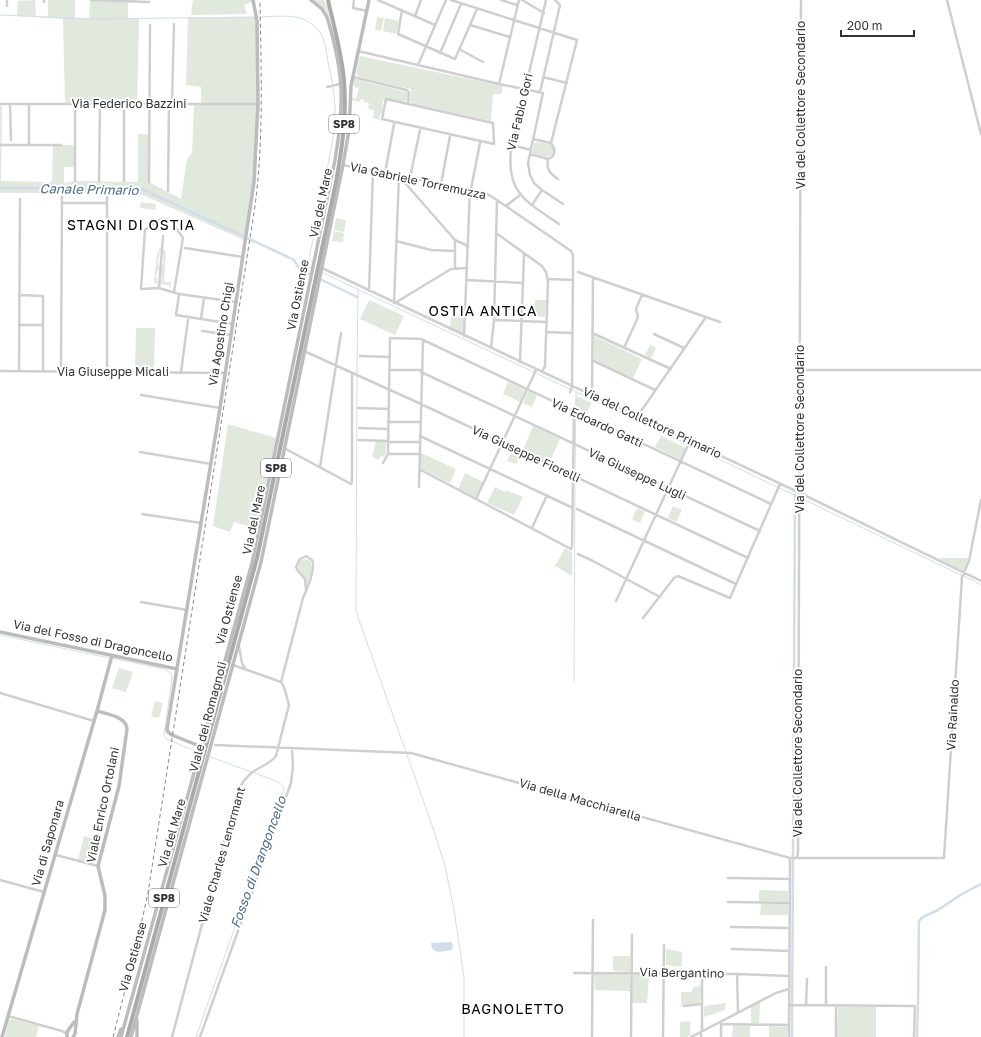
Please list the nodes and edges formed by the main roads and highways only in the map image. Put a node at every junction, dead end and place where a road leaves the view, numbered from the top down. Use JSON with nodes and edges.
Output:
{"nodes":[{"id":1,"x":253,"y":0,"type":"edge"},
{"id":2,"x":311,"y":0,"type":"edge"},
{"id":3,"x":325,"y":0,"type":"edge"},
{"id":4,"x":329,"y":0,"type":"edge"},
{"id":5,"x":369,"y":0,"type":"edge"},
{"id":6,"x":329,"y":7,"type":"junction"},
{"id":7,"x":0,"y":632,"type":"edge"},
{"id":8,"x":112,"y":657,"type":"junction"},
{"id":9,"x":177,"y":669,"type":"junction"},
{"id":10,"x":97,"y":711,"type":"junction"},
{"id":11,"x":202,"y":747,"type":"junction"},
{"id":12,"x":207,"y":753,"type":"junction"},
{"id":13,"x":203,"y":759,"type":"junction"},
{"id":14,"x":137,"y":1014,"type":"junction"},
{"id":15,"x":71,"y":1035,"type":"edge"},
{"id":16,"x":2,"y":1037,"type":"edge"},
{"id":17,"x":120,"y":1037,"type":"edge"},
{"id":18,"x":126,"y":1037,"type":"edge"},
{"id":19,"x":131,"y":1037,"type":"edge"},
{"id":20,"x":137,"y":1037,"type":"edge"}],
"edges":[{"from":1,"to":9,"type":"main road","name":"Via Agostino Chigi"},
{"from":2,"to":11,"type":"main road","name":"Via Ostiense"},
{"from":3,"to":6,"type":"main road"},
{"from":4,"to":6,"type":"main road"},
{"from":5,"to":12,"type":"main road","name":"Viale dei Romagnoli"},
{"from":6,"to":12,"type":"main road","name":"Via del Mare","number":"SP8"},
{"from":7,"to":8,"type":"main road","name":"Via del Fosso di Dragoncello"},
{"from":8,"to":9,"type":"main road","name":"Via del Fosso di Dragoncello"},
{"from":8,"to":10,"type":"main road","name":"Via di Saponara"},
{"from":9,"to":11,"type":"main road","name":"Via del Fosso di Dragoncello"},
{"from":10,"to":15,"type":"main road","name":"Viale Enrico Ortolani"},
{"from":10,"to":16,"type":"main road","name":"Via di Saponara"},
{"from":11,"to":13,"type":"main road","name":"Via Ostiense"},
{"from":12,"to":13,"type":"main road","name":"Via del Mare","number":"SP8"},
{"from":13,"to":14,"type":"main road","name":"Viale dei Romagnoli"},
{"from":13,"to":17,"type":"main road","name":"Via Ostiense"},
{"from":13,"to":18,"type":"main road","name":"Via del Mare","number":"SP8"},
{"from":14,"to":19,"type":"main road","name":"Viale dei Romagnoli"},
{"from":14,"to":20,"type":"main road"}]}
